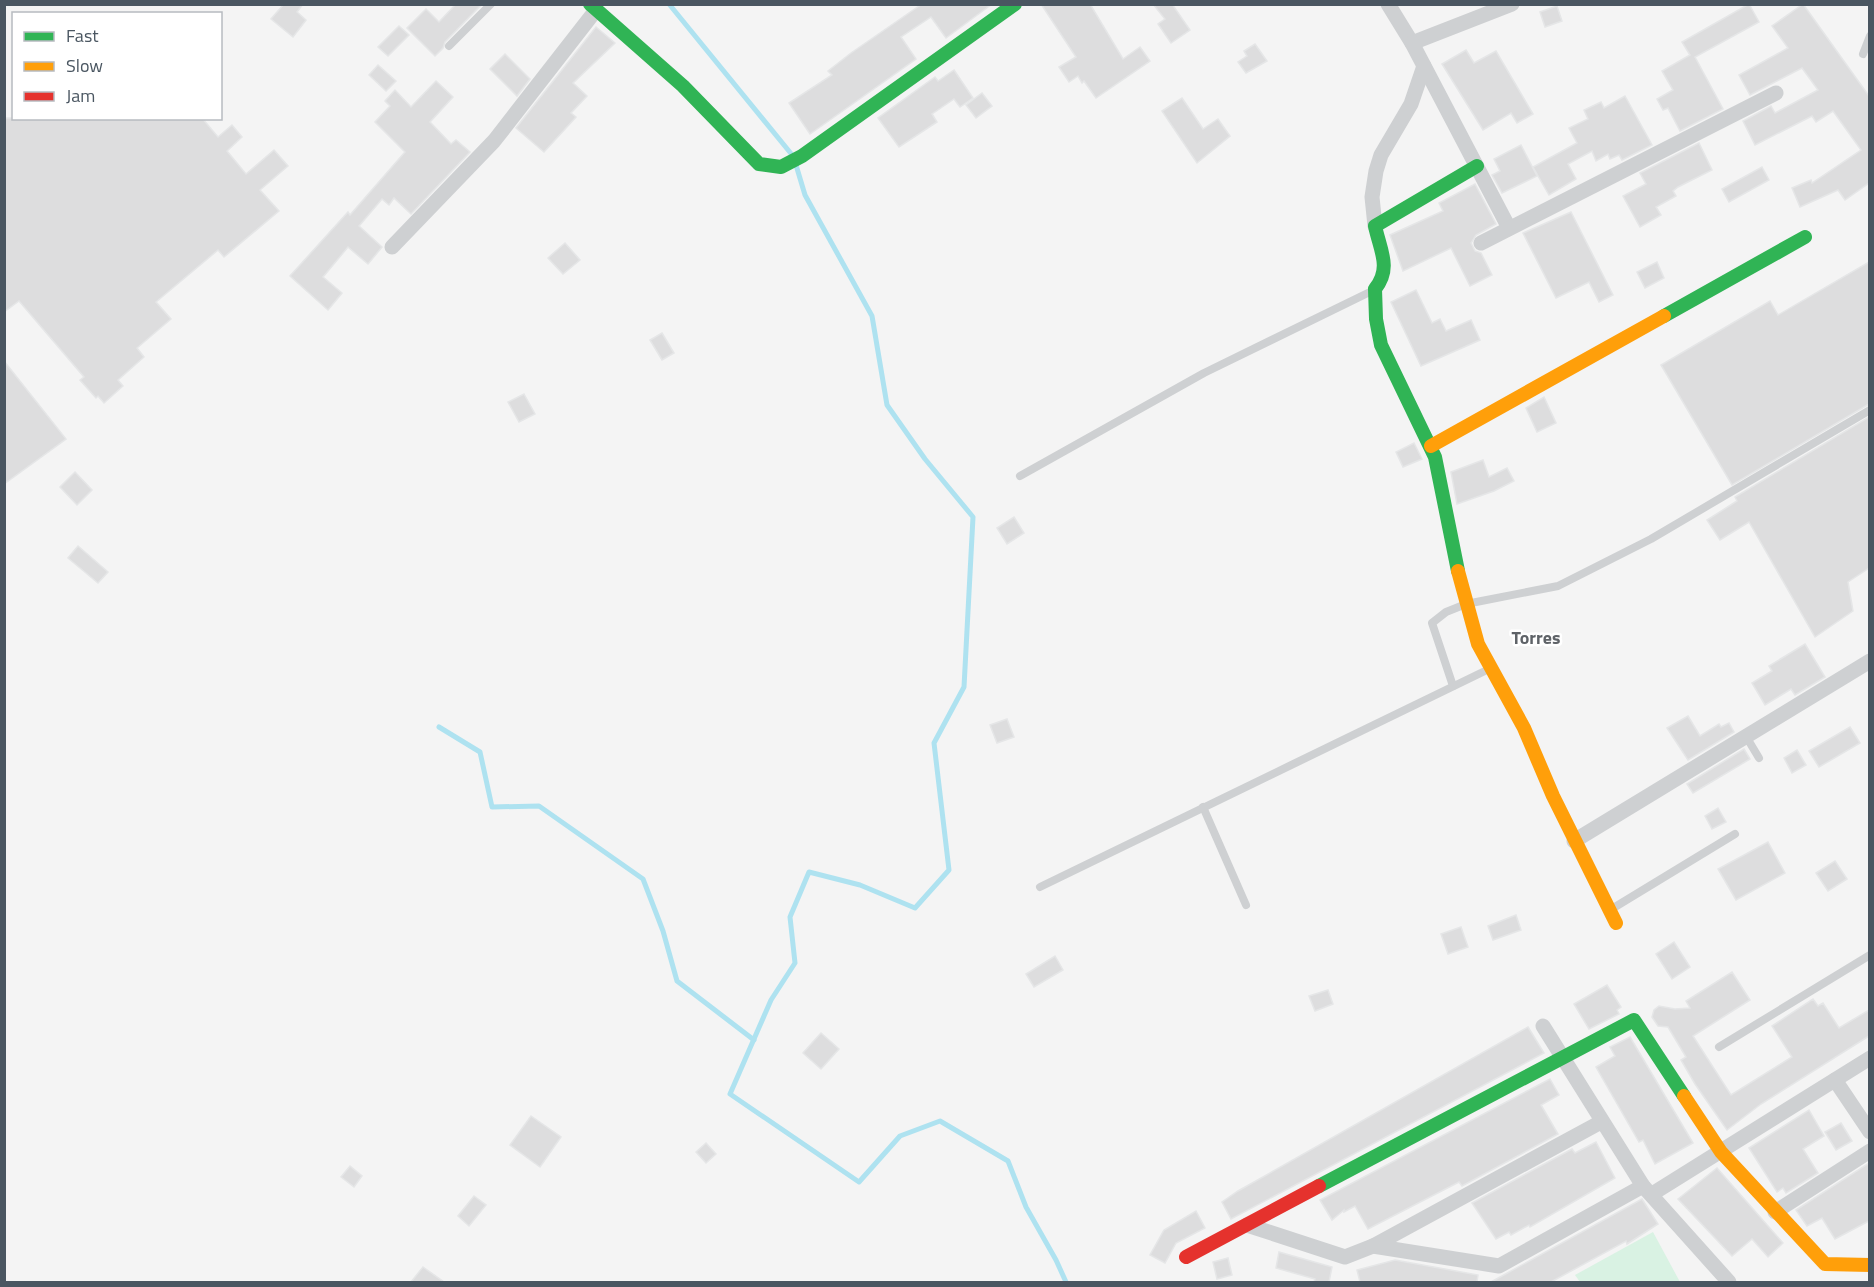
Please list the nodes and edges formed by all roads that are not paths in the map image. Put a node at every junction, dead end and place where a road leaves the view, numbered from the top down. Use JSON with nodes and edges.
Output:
{"nodes":[{"id":1,"x":491,"y":4,"type":"edge"},
{"id":2,"x":1015,"y":4,"type":"edge"},
{"id":3,"x":1388,"y":4,"type":"edge"},
{"id":4,"x":1512,"y":4,"type":"edge"},
{"id":5,"x":593,"y":7,"type":"edge"},
{"id":6,"x":1869,"y":36,"type":"edge"},
{"id":7,"x":1412,"y":43,"type":"junction"},
{"id":8,"x":449,"y":46,"type":"dead end"},
{"id":9,"x":1863,"y":54,"type":"dead end"},
{"id":10,"x":1424,"y":66,"type":"junction"},
{"id":11,"x":1776,"y":93,"type":"dead end"},
{"id":12,"x":1477,"y":166,"type":"junction"},
{"id":13,"x":1375,"y":226,"type":"junction"},
{"id":14,"x":1509,"y":228,"type":"junction"},
{"id":15,"x":1805,"y":237,"type":"dead end"},
{"id":16,"x":1481,"y":243,"type":"dead end"},
{"id":17,"x":392,"y":247,"type":"dead end"},
{"id":18,"x":1375,"y":289,"type":"junction"},
{"id":19,"x":1869,"y":410,"type":"edge"},
{"id":20,"x":1431,"y":446,"type":"junction"},
{"id":21,"x":1020,"y":476,"type":"dead end"},
{"id":22,"x":1466,"y":604,"type":"junction"},
{"id":23,"x":1869,"y":661,"type":"edge"},
{"id":24,"x":1489,"y":669,"type":"junction"},
{"id":25,"x":1454,"y":686,"type":"junction"},
{"id":26,"x":1747,"y":738,"type":"junction"},
{"id":27,"x":1759,"y":758,"type":"dead end"},
{"id":28,"x":1203,"y":807,"type":"junction"},
{"id":29,"x":1735,"y":834,"type":"dead end"},
{"id":30,"x":1574,"y":841,"type":"junction"},
{"id":31,"x":1040,"y":887,"type":"dead end"},
{"id":32,"x":1246,"y":905,"type":"dead end"},
{"id":33,"x":1609,"y":910,"type":"junction"},
{"id":34,"x":1616,"y":923,"type":"dead end"},
{"id":35,"x":1869,"y":955,"type":"edge"},
{"id":36,"x":1543,"y":1026,"type":"dead end"},
{"id":37,"x":1719,"y":1047,"type":"dead end"},
{"id":38,"x":1561,"y":1056,"type":"junction"},
{"id":39,"x":1869,"y":1058,"type":"edge"},
{"id":40,"x":1835,"y":1080,"type":"junction"},
{"id":41,"x":1601,"y":1122,"type":"junction"},
{"id":42,"x":1869,"y":1132,"type":"edge"},
{"id":43,"x":1869,"y":1151,"type":"edge"},
{"id":44,"x":1721,"y":1152,"type":"junction"},
{"id":45,"x":1647,"y":1190,"type":"junction"},
{"id":46,"x":1775,"y":1212,"type":"junction"},
{"id":47,"x":1247,"y":1225,"type":"junction"},
{"id":48,"x":1373,"y":1246,"type":"junction"},
{"id":49,"x":1186,"y":1257,"type":"dead end"},
{"id":50,"x":1869,"y":1265,"type":"edge"},
{"id":51,"x":1729,"y":1282,"type":"edge"}],
"edges":[{"from":1,"to":8,"type":"lane"},
{"from":2,"to":5,"type":"street"},
{"from":3,"to":7,"type":"street"},
{"from":4,"to":7,"type":"street"},
{"from":5,"to":17,"type":"street"},
{"from":6,"to":9,"type":"lane"},
{"from":7,"to":10,"type":"street"},
{"from":10,"to":12,"type":"street"},
{"from":10,"to":13,"type":"street"},
{"from":11,"to":14,"type":"street"},
{"from":12,"to":13,"type":"street"},
{"from":12,"to":14,"type":"street"},
{"from":13,"to":18,"type":"street"},
{"from":14,"to":16,"type":"street"},
{"from":15,"to":20,"type":"street"},
{"from":18,"to":20,"type":"street"},
{"from":18,"to":21,"type":"lane"},
{"from":19,"to":22,"type":"lane"},
{"from":20,"to":22,"type":"street"},
{"from":22,"to":24,"type":"street"},
{"from":22,"to":25,"type":"lane"},
{"from":23,"to":26,"type":"street"},
{"from":24,"to":25,"type":"lane"},
{"from":24,"to":30,"type":"street"},
{"from":25,"to":28,"type":"lane"},
{"from":26,"to":27,"type":"lane"},
{"from":26,"to":30,"type":"street"},
{"from":28,"to":31,"type":"lane"},
{"from":28,"to":32,"type":"lane"},
{"from":29,"to":33,"type":"lane"},
{"from":30,"to":33,"type":"street"},
{"from":33,"to":34,"type":"street"},
{"from":35,"to":37,"type":"lane"},
{"from":36,"to":38,"type":"street"},
{"from":38,"to":41,"type":"street"},
{"from":38,"to":44,"type":"street"},
{"from":38,"to":47,"type":"street"},
{"from":39,"to":40,"type":"street"},
{"from":40,"to":42,"type":"street"},
{"from":40,"to":44,"type":"street"},
{"from":41,"to":45,"type":"street"},
{"from":41,"to":48,"type":"street"},
{"from":43,"to":46,"type":"street"},
{"from":44,"to":45,"type":"street"},
{"from":44,"to":46,"type":"street"},
{"from":45,"to":48,"type":"street"},
{"from":45,"to":51,"type":"street"},
{"from":46,"to":50,"type":"street"},
{"from":47,"to":48,"type":"street"},
{"from":47,"to":49,"type":"street"}]}
